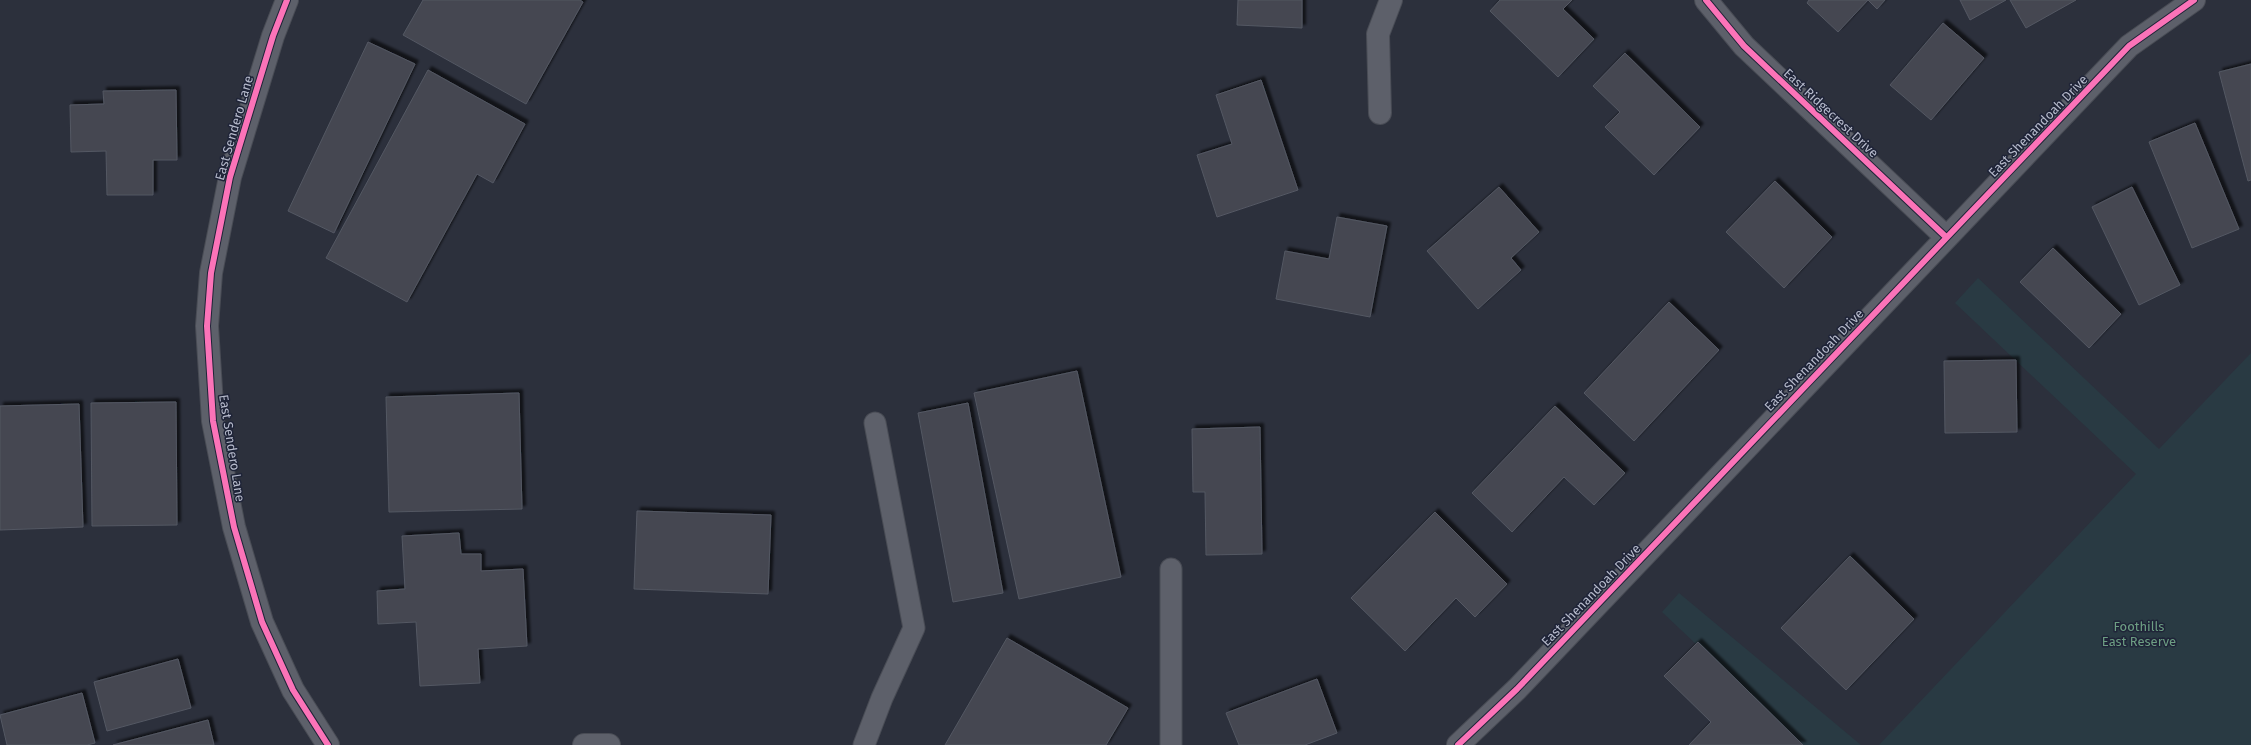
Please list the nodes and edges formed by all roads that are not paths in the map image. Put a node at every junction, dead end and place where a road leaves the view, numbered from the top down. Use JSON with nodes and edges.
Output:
{"nodes":[{"id":1,"x":287,"y":0,"type":"edge"},
{"id":2,"x":1391,"y":0,"type":"edge"},
{"id":3,"x":1706,"y":0,"type":"edge"},
{"id":4,"x":2194,"y":0,"type":"edge"},
{"id":5,"x":1380,"y":112,"type":"dead end"},
{"id":6,"x":1946,"y":237,"type":"junction"},
{"id":7,"x":875,"y":423,"type":"dead end"},
{"id":8,"x":1171,"y":569,"type":"dead end"},
{"id":9,"x":328,"y":745,"type":"edge"},
{"id":10,"x":584,"y":745,"type":"edge"},
{"id":11,"x":609,"y":745,"type":"edge"},
{"id":12,"x":864,"y":745,"type":"edge"},
{"id":13,"x":1171,"y":745,"type":"edge"},
{"id":14,"x":1458,"y":745,"type":"edge"}],
"edges":[{"from":1,"to":9,"type":"street","name":"East Sendero Lane"},
{"from":2,"to":5,"type":"street"},
{"from":3,"to":6,"type":"street","name":"East Ridgecrest Drive"},
{"from":4,"to":6,"type":"street","name":"East Shenandoah Drive"},
{"from":6,"to":14,"type":"street","name":"East Shenandoah Drive"},
{"from":7,"to":12,"type":"lane"},
{"from":8,"to":13,"type":"lane"},
{"from":10,"to":11,"type":"street"}]}
